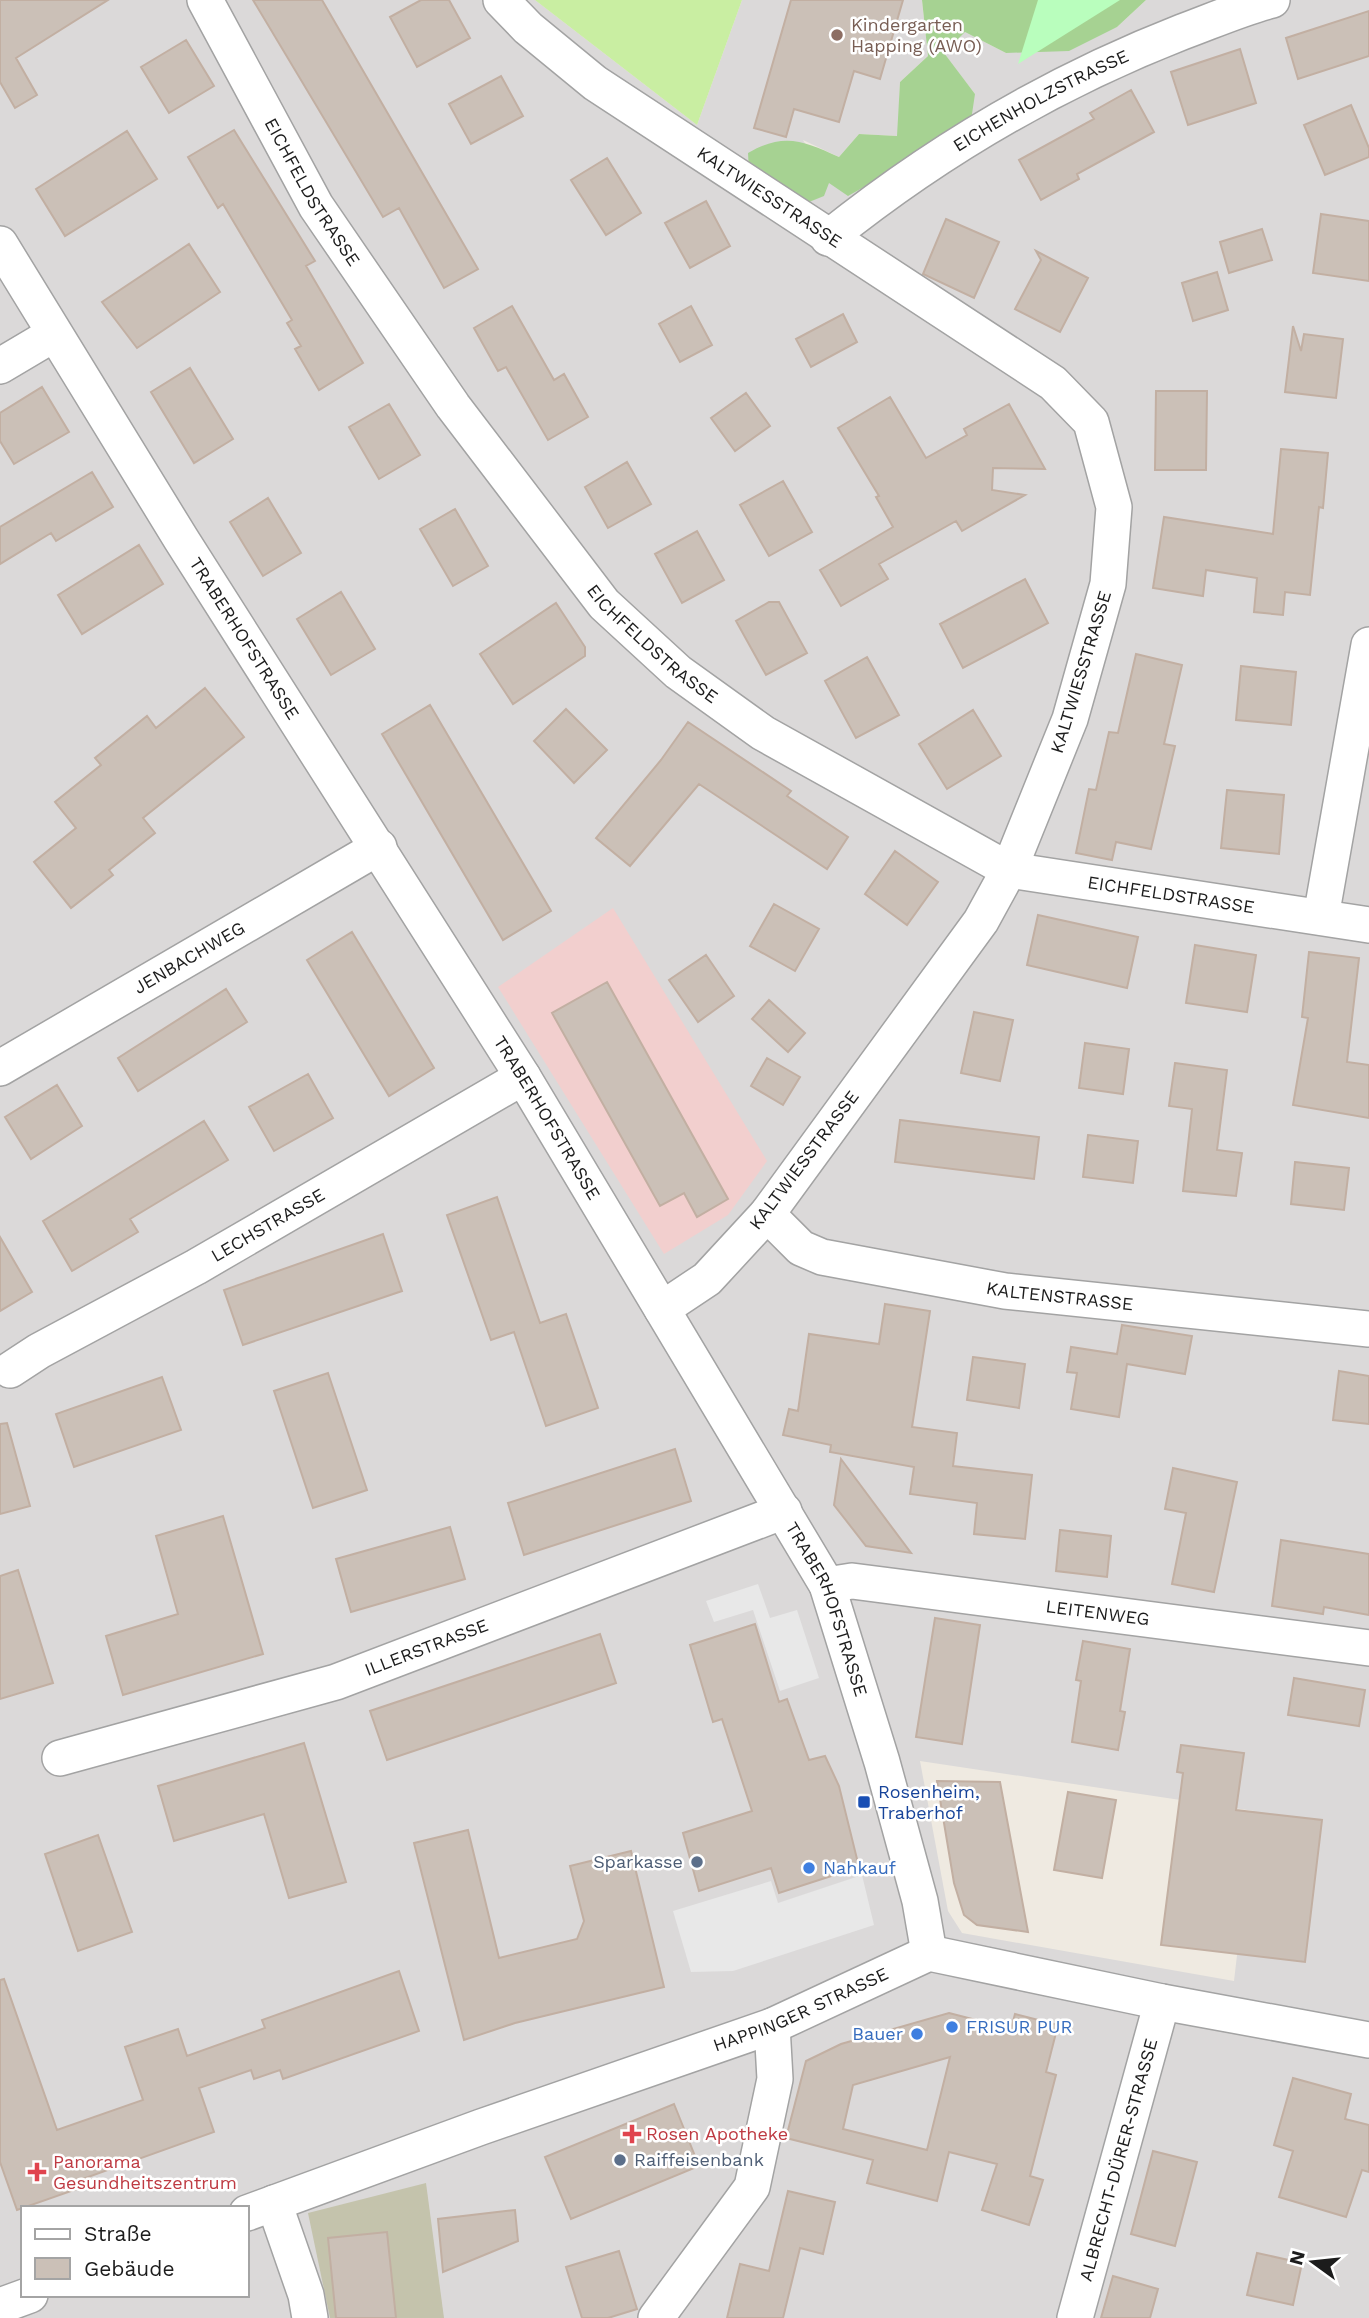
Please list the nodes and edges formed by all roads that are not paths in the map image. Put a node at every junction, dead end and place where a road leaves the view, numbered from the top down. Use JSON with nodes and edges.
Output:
{"nodes":[{"id":1,"x":205,"y":0,"type":"edge"},
{"id":2,"x":501,"y":0,"type":"edge"},
{"id":3,"x":1272,"y":0,"type":"edge"},
{"id":4,"x":828,"y":238,"type":"junction"},
{"id":5,"x":0,"y":244,"type":"edge"},
{"id":6,"x":54,"y":334,"type":"junction"},
{"id":7,"x":0,"y":366,"type":"edge"},
{"id":8,"x":1369,"y":645,"type":"edge"},
{"id":9,"x":379,"y":847,"type":"junction"},
{"id":10,"x":1009,"y":870,"type":"junction"},
{"id":11,"x":1321,"y":917,"type":"junction"},
{"id":12,"x":1369,"y":925,"type":"edge"},
{"id":13,"x":0,"y":1068,"type":"edge"},
{"id":14,"x":523,"y":1077,"type":"junction"},
{"id":15,"x":768,"y":1214,"type":"junction"},
{"id":16,"x":662,"y":1309,"type":"junction"},
{"id":17,"x":1369,"y":1329,"type":"edge"},
{"id":18,"x":10,"y":1370,"type":"dead end"},
{"id":19,"x":783,"y":1511,"type":"junction"},
{"id":20,"x":827,"y":1585,"type":"junction"},
{"id":21,"x":1369,"y":1648,"type":"edge"},
{"id":22,"x":60,"y":1758,"type":"dead end"},
{"id":23,"x":929,"y":1954,"type":"junction"},
{"id":24,"x":1162,"y":2002,"type":"junction"},
{"id":25,"x":772,"y":2026,"type":"junction"},
{"id":26,"x":1369,"y":2040,"type":"edge"},
{"id":27,"x":260,"y":2208,"type":"edge"},
{"id":28,"x":25,"y":2297,"type":"edge"},
{"id":29,"x":0,"y":2306,"type":"edge"},
{"id":30,"x":310,"y":2318,"type":"edge"},
{"id":31,"x":656,"y":2318,"type":"edge"},
{"id":32,"x":1075,"y":2318,"type":"edge"}],
"edges":[{"from":1,"to":10,"type":"street","name":"EICHFELDSTRASSE"},
{"from":2,"to":4,"type":"street","name":"KALTWIESSTRASSE"},
{"from":3,"to":4,"type":"street","name":"EICHENHOLZSTRASSE"},
{"from":4,"to":10,"type":"street","name":"KALTWIESSTRASSE"},
{"from":5,"to":6,"type":"street","name":"TRABERHOFSTRASSE"},
{"from":6,"to":7,"type":"street"},
{"from":6,"to":9,"type":"street","name":"TRABERHOFSTRASSE"},
{"from":8,"to":11,"type":"street"},
{"from":9,"to":13,"type":"street","name":"JENBACHWEG"},
{"from":9,"to":14,"type":"street","name":"TRABERHOFSTRASSE"},
{"from":10,"to":11,"type":"street","name":"EICHFELDSTRASSE"},
{"from":10,"to":15,"type":"street","name":"KALTWIESSTRASSE"},
{"from":11,"to":12,"type":"street","name":"EICHFELDSTRASSE"},
{"from":14,"to":16,"type":"street","name":"TRABERHOFSTRASSE"},
{"from":14,"to":18,"type":"street","name":"LECHSTRASSE"},
{"from":15,"to":16,"type":"street","name":"KALTWIESSTRASSE"},
{"from":15,"to":17,"type":"street","name":"KALTENSTRASSE"},
{"from":16,"to":19,"type":"street","name":"TRABERHOFSTRASSE"},
{"from":19,"to":20,"type":"street","name":"TRABERHOFSTRASSE"},
{"from":19,"to":22,"type":"street","name":"ILLERSTRASSE"},
{"from":20,"to":21,"type":"street","name":"LEITENWEG"},
{"from":20,"to":23,"type":"street","name":"TRABERHOFSTRASSE"},
{"from":23,"to":24,"type":"street"},
{"from":23,"to":25,"type":"street","name":"HAPPINGER STRASSE"},
{"from":24,"to":26,"type":"street"},
{"from":24,"to":32,"type":"street","name":"ALBRECHT-DÜRER-STRASSE"},
{"from":25,"to":27,"type":"street","name":"HAPPINGER STRASSE"},
{"from":25,"to":31,"type":"street"},
{"from":27,"to":30,"type":"street"},
{"from":28,"to":29,"type":"street"}]}
